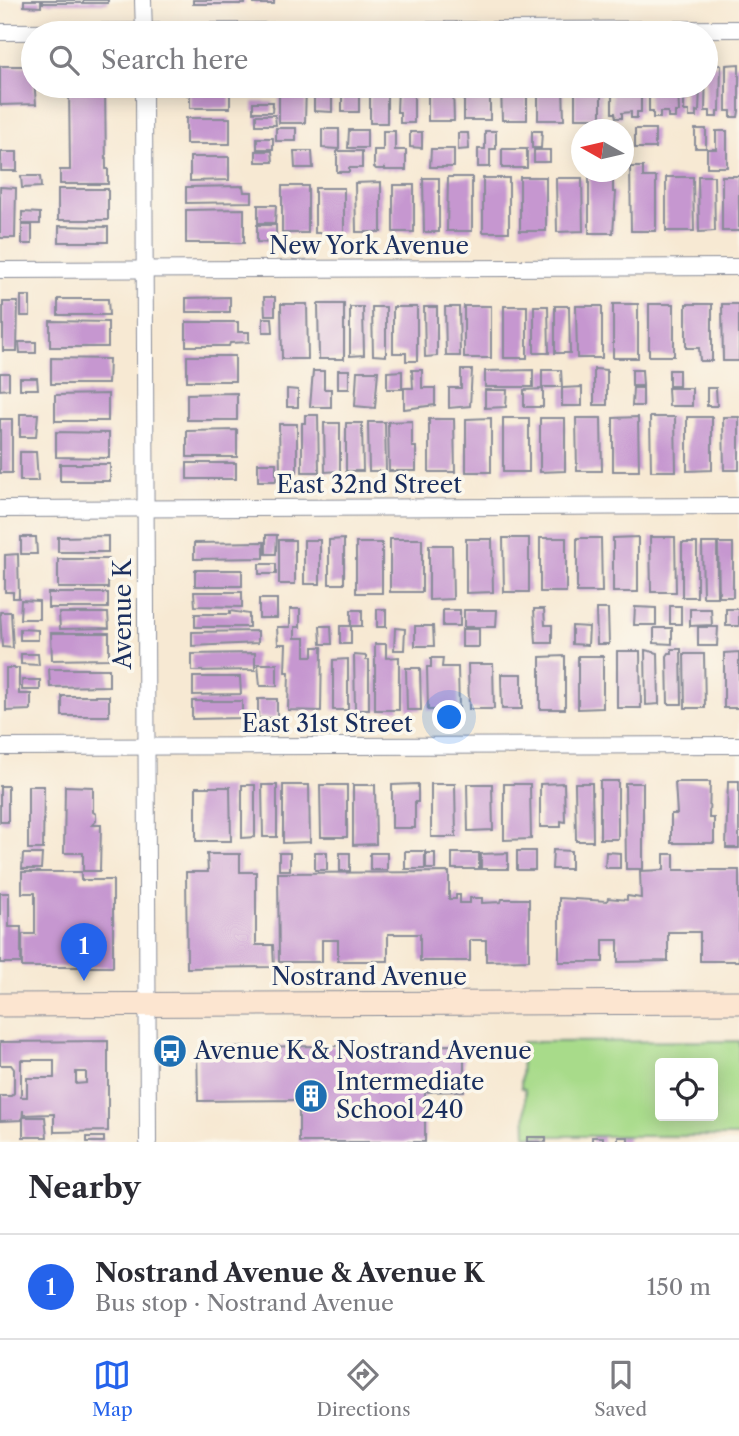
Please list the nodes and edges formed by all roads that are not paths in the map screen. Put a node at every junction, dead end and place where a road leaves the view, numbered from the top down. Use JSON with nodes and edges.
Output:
{"nodes":[{"id":1,"x":144,"y":0,"type":"edge"},
{"id":2,"x":144,"y":21,"type":"edge"},
{"id":3,"x":718,"y":29,"type":"edge"},
{"id":4,"x":739,"y":29,"type":"edge"},
{"id":5,"x":0,"y":32,"type":"edge"},
{"id":6,"x":21,"y":32,"type":"edge"},
{"id":7,"x":144,"y":98,"type":"edge"},
{"id":8,"x":739,"y":267,"type":"edge"},
{"id":9,"x":0,"y":270,"type":"edge"},
{"id":10,"x":145,"y":270,"type":"junction"},
{"id":11,"x":739,"y":506,"type":"edge"},
{"id":12,"x":145,"y":508,"type":"junction"},
{"id":13,"x":0,"y":509,"type":"edge"},
{"id":14,"x":739,"y":745,"type":"edge"},
{"id":15,"x":0,"y":747,"type":"edge"},
{"id":16,"x":147,"y":747,"type":"junction"},
{"id":17,"x":739,"y":1002,"type":"edge"},
{"id":18,"x":0,"y":1004,"type":"edge"},
{"id":19,"x":147,"y":1004,"type":"junction"},
{"id":20,"x":148,"y":1142,"type":"edge"}],
"edges":[{"from":1,"to":2,"type":"street"},
{"from":3,"to":4,"type":"street"},
{"from":5,"to":6,"type":"street"},
{"from":7,"to":10,"type":"street","name":"Avenue K"},
{"from":8,"to":10,"type":"street","name":"New York Avenue"},
{"from":9,"to":10,"type":"street","name":"New York Avenue"},
{"from":10,"to":12,"type":"street","name":"Avenue K"},
{"from":11,"to":12,"type":"street","name":"East 32nd Street"},
{"from":12,"to":13,"type":"street","name":"East 32nd Street"},
{"from":12,"to":16,"type":"street","name":"Avenue K"},
{"from":14,"to":16,"type":"street","name":"East 31st Street"},
{"from":15,"to":16,"type":"street","name":"East 31st Street"},
{"from":16,"to":19,"type":"street","name":"Avenue K"},
{"from":17,"to":19,"type":"main road","name":"Nostrand Avenue"},
{"from":18,"to":19,"type":"main road","name":"Nostrand Avenue"},
{"from":19,"to":20,"type":"street","name":"Avenue K"}]}
